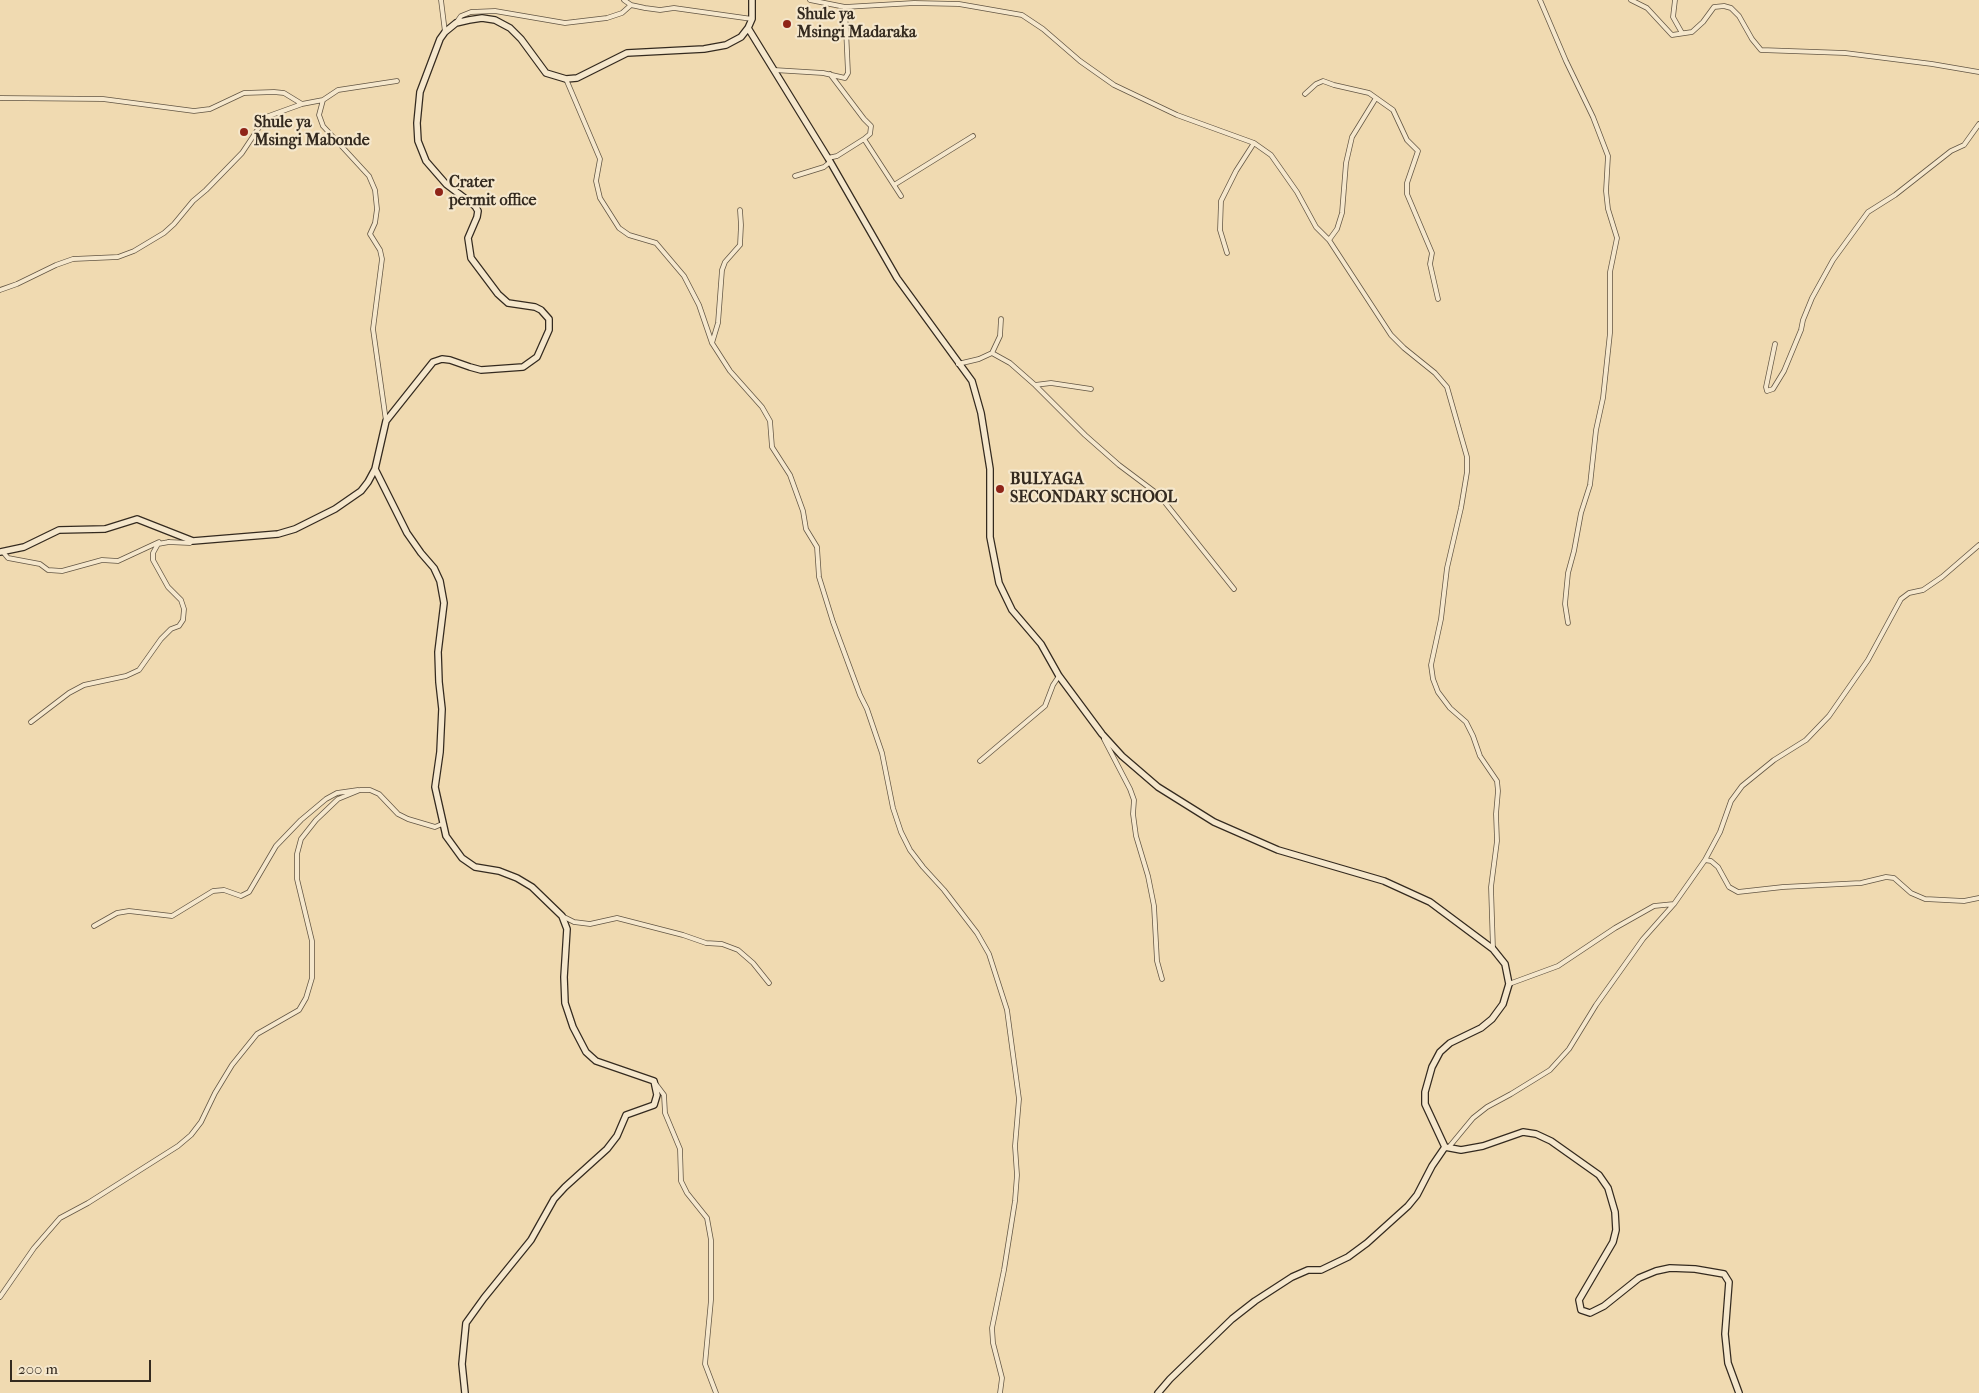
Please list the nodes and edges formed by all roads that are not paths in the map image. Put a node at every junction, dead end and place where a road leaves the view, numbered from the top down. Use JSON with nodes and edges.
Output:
{"nodes":[{"id":1,"x":441,"y":0,"type":"edge"},
{"id":2,"x":624,"y":0,"type":"edge"},
{"id":3,"x":752,"y":0,"type":"edge"},
{"id":4,"x":810,"y":0,"type":"edge"},
{"id":5,"x":1540,"y":0,"type":"edge"},
{"id":6,"x":1631,"y":0,"type":"edge"},
{"id":7,"x":1675,"y":0,"type":"edge"},
{"id":8,"x":630,"y":5,"type":"junction"},
{"id":9,"x":845,"y":7,"type":"junction"},
{"id":10,"x":752,"y":19,"type":"junction"},
{"id":11,"x":456,"y":23,"type":"junction"},
{"id":12,"x":748,"y":28,"type":"junction"},
{"id":13,"x":445,"y":32,"type":"junction"},
{"id":14,"x":1682,"y":33,"type":"junction"},
{"id":15,"x":774,"y":70,"type":"junction"},
{"id":16,"x":1979,"y":72,"type":"edge"},
{"id":17,"x":830,"y":74,"type":"junction"},
{"id":18,"x":566,"y":79,"type":"junction"},
{"id":19,"x":397,"y":81,"type":"dead end"},
{"id":20,"x":1305,"y":94,"type":"dead end"},
{"id":21,"x":0,"y":98,"type":"edge"},
{"id":22,"x":1376,"y":98,"type":"junction"},
{"id":23,"x":323,"y":100,"type":"junction"},
{"id":24,"x":302,"y":104,"type":"junction"},
{"id":25,"x":1979,"y":124,"type":"edge"},
{"id":26,"x":973,"y":136,"type":"dead end"},
{"id":27,"x":864,"y":139,"type":"junction"},
{"id":28,"x":1254,"y":143,"type":"junction"},
{"id":29,"x":829,"y":160,"type":"junction"},
{"id":30,"x":795,"y":176,"type":"dead end"},
{"id":31,"x":894,"y":185,"type":"junction"},
{"id":32,"x":901,"y":196,"type":"dead end"},
{"id":33,"x":740,"y":210,"type":"dead end"},
{"id":34,"x":1328,"y":240,"type":"junction"},
{"id":35,"x":1227,"y":253,"type":"dead end"},
{"id":36,"x":0,"y":290,"type":"edge"},
{"id":37,"x":1438,"y":299,"type":"dead end"},
{"id":38,"x":1001,"y":319,"type":"dead end"},
{"id":39,"x":712,"y":342,"type":"junction"},
{"id":40,"x":1775,"y":344,"type":"dead end"},
{"id":41,"x":992,"y":353,"type":"junction"},
{"id":42,"x":958,"y":364,"type":"junction"},
{"id":43,"x":1035,"y":385,"type":"junction"},
{"id":44,"x":1091,"y":390,"type":"dead end"},
{"id":45,"x":386,"y":421,"type":"junction"},
{"id":46,"x":375,"y":469,"type":"junction"},
{"id":47,"x":193,"y":541,"type":"junction"},
{"id":48,"x":169,"y":542,"type":"junction"},
{"id":49,"x":1979,"y":545,"type":"edge"},
{"id":50,"x":1,"y":552,"type":"edge"},
{"id":51,"x":1234,"y":589,"type":"dead end"},
{"id":52,"x":1568,"y":622,"type":"dead end"},
{"id":53,"x":1059,"y":676,"type":"junction"},
{"id":54,"x":31,"y":722,"type":"dead end"},
{"id":55,"x":1102,"y":734,"type":"junction"},
{"id":56,"x":980,"y":761,"type":"dead end"},
{"id":57,"x":360,"y":790,"type":"junction"},
{"id":58,"x":442,"y":824,"type":"junction"},
{"id":59,"x":1705,"y":860,"type":"junction"},
{"id":60,"x":1979,"y":898,"type":"edge"},
{"id":61,"x":1674,"y":904,"type":"junction"},
{"id":62,"x":562,"y":916,"type":"junction"},
{"id":63,"x":94,"y":926,"type":"dead end"},
{"id":64,"x":1493,"y":949,"type":"junction"},
{"id":65,"x":1162,"y":979,"type":"dead end"},
{"id":66,"x":769,"y":983,"type":"dead end"},
{"id":67,"x":1509,"y":984,"type":"junction"},
{"id":68,"x":654,"y":1081,"type":"junction"},
{"id":69,"x":1447,"y":1147,"type":"junction"},
{"id":70,"x":0,"y":1297,"type":"edge"},
{"id":71,"x":465,"y":1393,"type":"edge"},
{"id":72,"x":716,"y":1393,"type":"edge"},
{"id":73,"x":1000,"y":1393,"type":"edge"},
{"id":74,"x":1158,"y":1393,"type":"edge"},
{"id":75,"x":1740,"y":1393,"type":"edge"}],
"edges":[{"from":1,"to":13,"type":"street"},
{"from":2,"to":8,"type":"street"},
{"from":3,"to":10,"type":"street"},
{"from":4,"to":9,"type":"street"},
{"from":5,"to":52,"type":"street"},
{"from":6,"to":14,"type":"street"},
{"from":7,"to":14,"type":"street"},
{"from":8,"to":10,"type":"street"},
{"from":8,"to":11,"type":"street"},
{"from":9,"to":17,"type":"street"},
{"from":9,"to":28,"type":"street"},
{"from":10,"to":12,"type":"street"},
{"from":11,"to":13,"type":"street"},
{"from":11,"to":18,"type":"street"},
{"from":12,"to":15,"type":"street"},
{"from":12,"to":18,"type":"street"},
{"from":13,"to":45,"type":"street"},
{"from":14,"to":16,"type":"street"},
{"from":15,"to":17,"type":"street"},
{"from":15,"to":29,"type":"street"},
{"from":17,"to":27,"type":"street"},
{"from":18,"to":39,"type":"street"},
{"from":19,"to":23,"type":"street"},
{"from":20,"to":22,"type":"street"},
{"from":21,"to":24,"type":"street"},
{"from":22,"to":34,"type":"street"},
{"from":22,"to":37,"type":"street"},
{"from":23,"to":24,"type":"street"},
{"from":23,"to":45,"type":"street"},
{"from":24,"to":36,"type":"street"},
{"from":25,"to":40,"type":"street"},
{"from":26,"to":31,"type":"street"},
{"from":27,"to":29,"type":"street"},
{"from":27,"to":31,"type":"street"},
{"from":28,"to":34,"type":"street"},
{"from":28,"to":35,"type":"street"},
{"from":29,"to":30,"type":"street"},
{"from":29,"to":42,"type":"street"},
{"from":31,"to":32,"type":"street"},
{"from":33,"to":39,"type":"street"},
{"from":34,"to":64,"type":"street"},
{"from":38,"to":41,"type":"street"},
{"from":39,"to":73,"type":"street"},
{"from":41,"to":42,"type":"street"},
{"from":41,"to":43,"type":"street"},
{"from":42,"to":53,"type":"street"},
{"from":43,"to":44,"type":"street"},
{"from":43,"to":51,"type":"street"},
{"from":45,"to":46,"type":"street"},
{"from":46,"to":47,"type":"street"},
{"from":46,"to":58,"type":"street"},
{"from":47,"to":48,"type":"street"},
{"from":47,"to":50,"type":"street"},
{"from":48,"to":50,"type":"street"},
{"from":48,"to":54,"type":"street"},
{"from":49,"to":59,"type":"street"},
{"from":53,"to":55,"type":"street"},
{"from":53,"to":56,"type":"street"},
{"from":55,"to":64,"type":"street"},
{"from":55,"to":65,"type":"street"},
{"from":57,"to":58,"type":"street"},
{"from":57,"to":63,"type":"street"},
{"from":57,"to":70,"type":"street"},
{"from":58,"to":62,"type":"street"},
{"from":59,"to":60,"type":"street"},
{"from":59,"to":61,"type":"street"},
{"from":61,"to":67,"type":"street"},
{"from":61,"to":69,"type":"street"},
{"from":62,"to":66,"type":"street"},
{"from":62,"to":68,"type":"street"},
{"from":64,"to":67,"type":"street"},
{"from":67,"to":69,"type":"street"},
{"from":68,"to":71,"type":"street"},
{"from":68,"to":72,"type":"street"},
{"from":69,"to":74,"type":"street"},
{"from":69,"to":75,"type":"street"}]}
